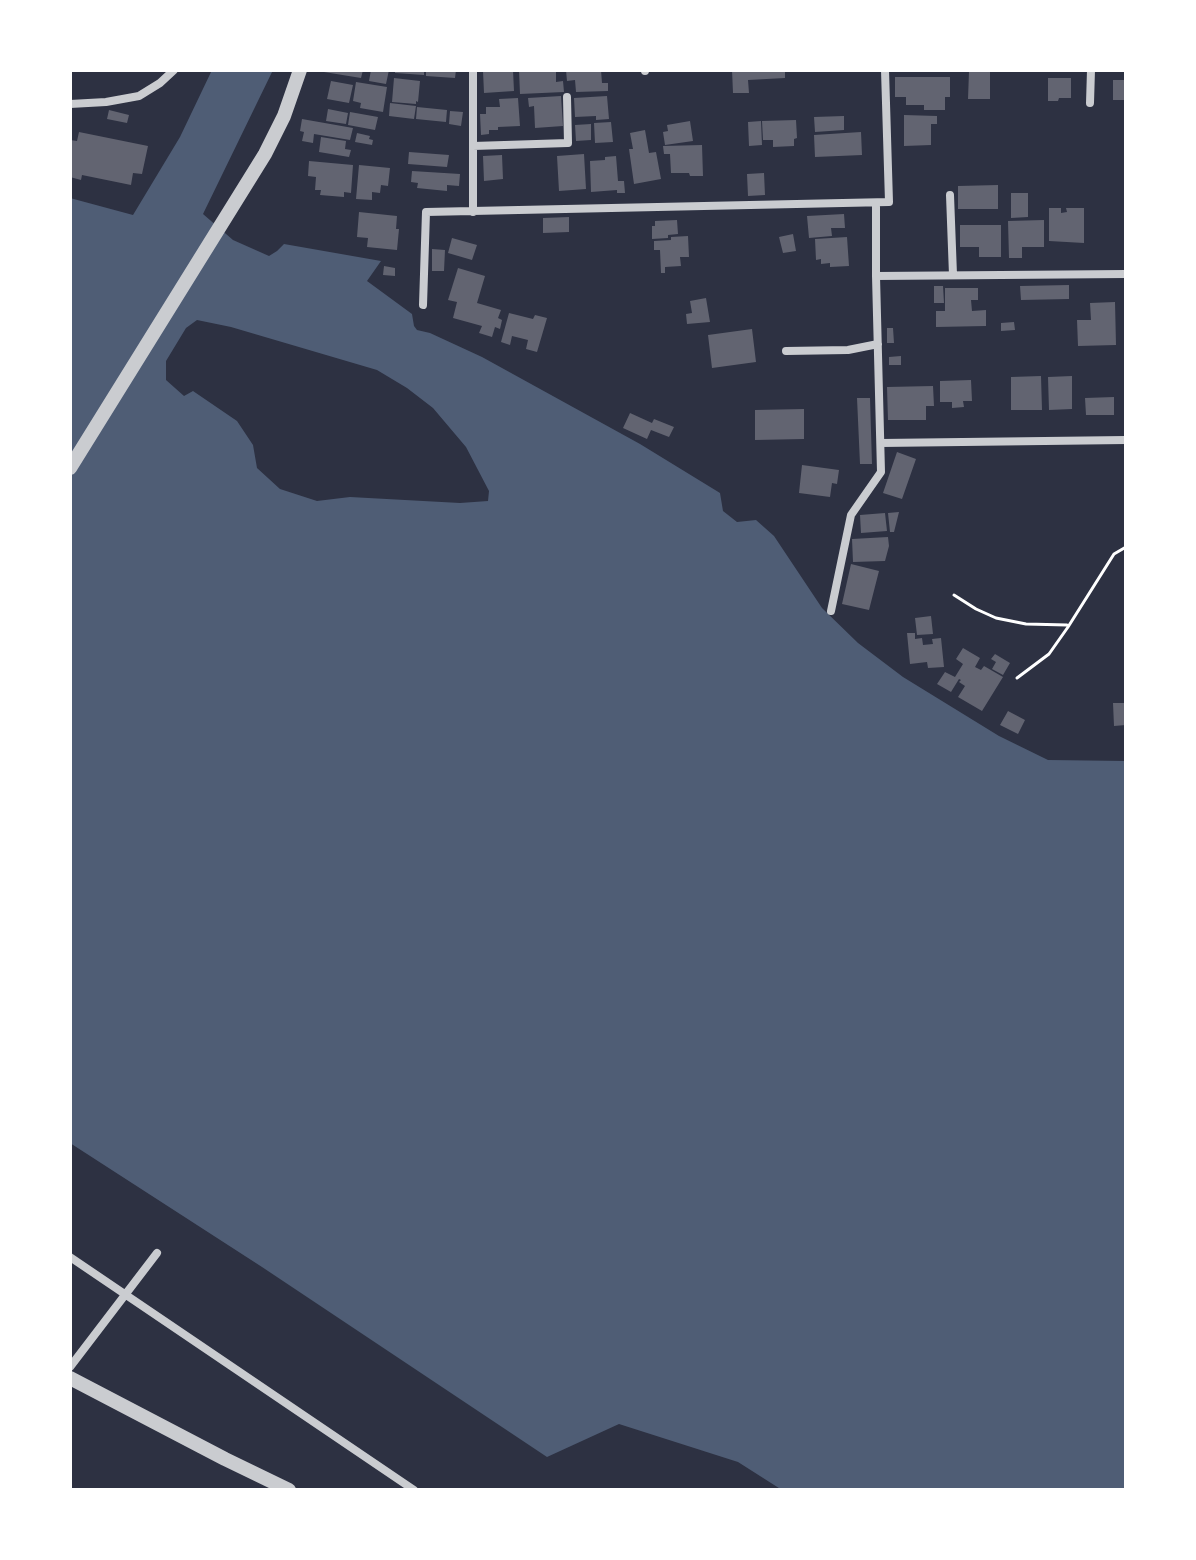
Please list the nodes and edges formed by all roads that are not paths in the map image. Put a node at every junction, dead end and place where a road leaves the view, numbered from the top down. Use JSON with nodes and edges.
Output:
{"nodes":[{"id":1,"x":174,"y":70,"type":"edge"},
{"id":2,"x":300,"y":70,"type":"edge"},
{"id":3,"x":473,"y":70,"type":"edge"},
{"id":4,"x":885,"y":70,"type":"edge"},
{"id":5,"x":1091,"y":70,"type":"edge"},
{"id":6,"x":567,"y":97,"type":"dead end"},
{"id":7,"x":1090,"y":103,"type":"dead end"},
{"id":8,"x":70,"y":104,"type":"edge"},
{"id":9,"x":473,"y":146,"type":"junction"},
{"id":10,"x":950,"y":195,"type":"dead end"},
{"id":11,"x":876,"y":203,"type":"junction"},
{"id":12,"x":473,"y":212,"type":"junction"},
{"id":13,"x":1126,"y":274,"type":"edge"},
{"id":14,"x":953,"y":275,"type":"junction"},
{"id":15,"x":876,"y":276,"type":"junction"},
{"id":16,"x":423,"y":305,"type":"dead end"},
{"id":17,"x":878,"y":344,"type":"junction"},
{"id":18,"x":786,"y":351,"type":"dead end"},
{"id":19,"x":1126,"y":440,"type":"edge"},
{"id":20,"x":881,"y":443,"type":"junction"},
{"id":21,"x":70,"y":468,"type":"edge"},
{"id":22,"x":831,"y":611,"type":"dead end"},
{"id":23,"x":157,"y":1253,"type":"dead end"},
{"id":24,"x":70,"y":1257,"type":"edge"},
{"id":25,"x":125,"y":1295,"type":"junction"},
{"id":26,"x":70,"y":1367,"type":"edge"},
{"id":27,"x":70,"y":1378,"type":"edge"},
{"id":28,"x":289,"y":1490,"type":"edge"},
{"id":29,"x":414,"y":1490,"type":"edge"}],
"edges":[{"from":1,"to":8,"type":"street"},
{"from":2,"to":21,"type":"street"},
{"from":3,"to":9,"type":"street"},
{"from":4,"to":11,"type":"street"},
{"from":5,"to":7,"type":"street"},
{"from":6,"to":9,"type":"street"},
{"from":9,"to":12,"type":"street"},
{"from":10,"to":14,"type":"street"},
{"from":11,"to":12,"type":"street"},
{"from":11,"to":15,"type":"street"},
{"from":12,"to":16,"type":"street"},
{"from":13,"to":14,"type":"street"},
{"from":14,"to":15,"type":"street"},
{"from":15,"to":17,"type":"street"},
{"from":17,"to":18,"type":"street"},
{"from":17,"to":20,"type":"street"},
{"from":19,"to":20,"type":"street"},
{"from":20,"to":22,"type":"street"},
{"from":23,"to":25,"type":"street"},
{"from":24,"to":25,"type":"street"},
{"from":25,"to":26,"type":"street"},
{"from":25,"to":29,"type":"street"},
{"from":27,"to":28,"type":"street"}]}
